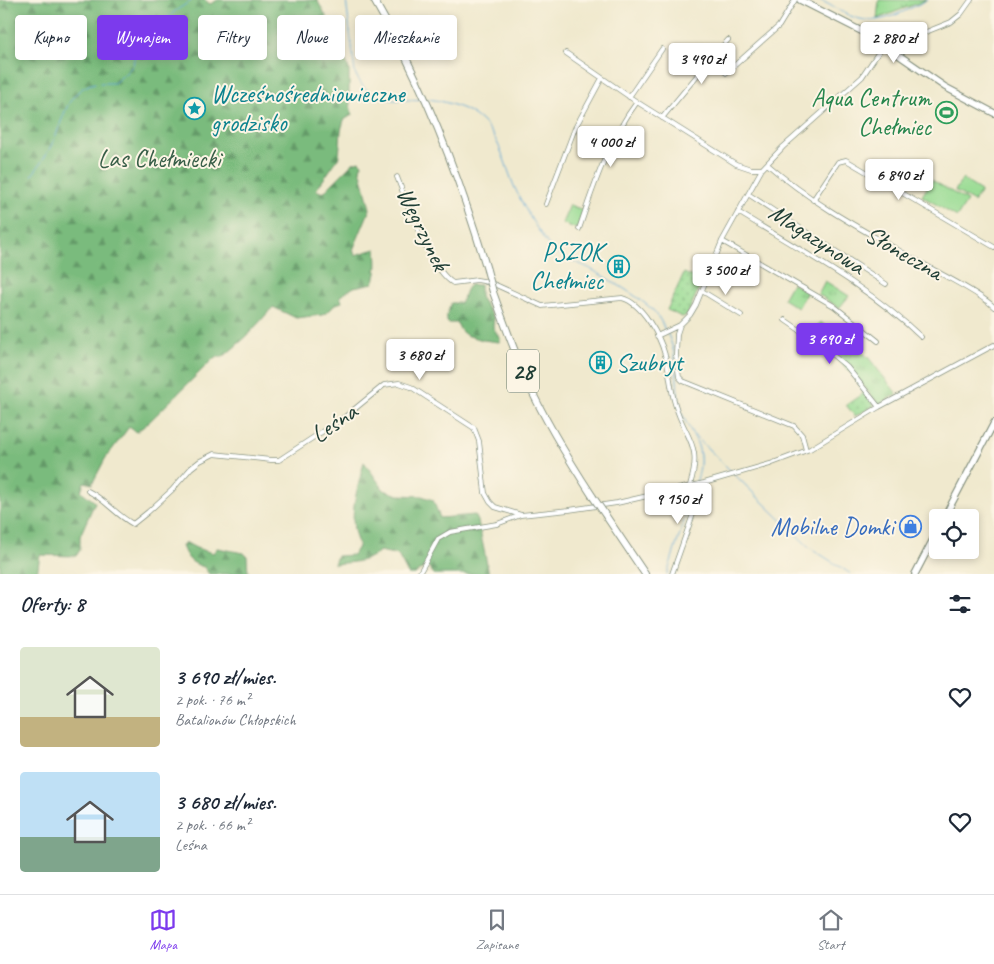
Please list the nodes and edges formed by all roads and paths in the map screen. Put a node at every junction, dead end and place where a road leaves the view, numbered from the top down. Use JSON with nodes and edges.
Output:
{"nodes":[{"id":1,"x":374,"y":0,"type":"edge"},
{"id":2,"x":796,"y":0,"type":"edge"},
{"id":3,"x":800,"y":0,"type":"edge"},
{"id":4,"x":971,"y":0,"type":"edge"},
{"id":5,"x":728,"y":40,"type":"dead end"},
{"id":6,"x":884,"y":44,"type":"junction"},
{"id":7,"x":662,"y":49,"type":"dead end"},
{"id":8,"x":566,"y":53,"type":"dead end"},
{"id":9,"x":726,"y":73,"type":"dead end"},
{"id":10,"x":602,"y":78,"type":"junction"},
{"id":11,"x":629,"y":97,"type":"junction"},
{"id":12,"x":637,"y":102,"type":"junction"},
{"id":13,"x":994,"y":113,"type":"edge"},
{"id":14,"x":662,"y":118,"type":"junction"},
{"id":15,"x":767,"y":164,"type":"junction"},
{"id":16,"x":762,"y":169,"type":"junction"},
{"id":17,"x":397,"y":177,"type":"dead end"},
{"id":18,"x":748,"y":194,"type":"junction"},
{"id":19,"x":813,"y":200,"type":"junction"},
{"id":20,"x":546,"y":204,"type":"dead end"},
{"id":21,"x":738,"y":212,"type":"junction"},
{"id":22,"x":579,"y":230,"type":"dead end"},
{"id":23,"x":722,"y":241,"type":"junction"},
{"id":24,"x":994,"y":248,"type":"edge"},
{"id":25,"x":886,"y":284,"type":"dead end"},
{"id":26,"x":702,"y":291,"type":"junction"},
{"id":27,"x":994,"y":308,"type":"edge"},
{"id":28,"x":740,"y":316,"type":"dead end"},
{"id":29,"x":785,"y":320,"type":"dead end"},
{"id":30,"x":680,"y":325,"type":"junction"},
{"id":31,"x":659,"y":336,"type":"junction"},
{"id":32,"x":921,"y":337,"type":"dead end"},
{"id":33,"x":878,"y":341,"type":"dead end"},
{"id":34,"x":994,"y":344,"type":"edge"},
{"id":35,"x":879,"y":407,"type":"junction"},
{"id":36,"x":994,"y":423,"type":"edge"},
{"id":37,"x":806,"y":450,"type":"junction"},
{"id":38,"x":702,"y":483,"type":"junction"},
{"id":39,"x":690,"y":485,"type":"junction"},
{"id":40,"x":88,"y":491,"type":"dead end"},
{"id":41,"x":949,"y":509,"type":"edge"},
{"id":42,"x":521,"y":515,"type":"junction"},
{"id":43,"x":929,"y":547,"type":"edge"},
{"id":44,"x":418,"y":574,"type":"edge"},
{"id":45,"x":645,"y":574,"type":"edge"},
{"id":46,"x":672,"y":574,"type":"edge"},
{"id":47,"x":915,"y":574,"type":"edge"}],
"edges":[{"from":1,"to":45,"type":"main road","number":"28","bridge":true},
{"from":2,"to":9,"type":"street"},
{"from":3,"to":6,"type":"street"},
{"from":4,"to":6,"type":"street"},
{"from":5,"to":14,"type":"street"},
{"from":6,"to":13,"type":"street"},
{"from":6,"to":15,"type":"street","name":"Magazynowa"},
{"from":7,"to":11,"type":"street"},
{"from":8,"to":10,"type":"street"},
{"from":10,"to":11,"type":"street"},
{"from":10,"to":20,"type":"street"},
{"from":11,"to":12,"type":"street"},
{"from":12,"to":14,"type":"street"},
{"from":12,"to":22,"type":"street"},
{"from":14,"to":16,"type":"street"},
{"from":15,"to":16,"type":"street","name":"Magazynowa"},
{"from":15,"to":19,"type":"street","name":"Słoneczna"},
{"from":16,"to":18,"type":"street","name":"Magazynowa"},
{"from":17,"to":31,"type":"street","name":"Węgrzynek"},
{"from":18,"to":21,"type":"street","name":"Magazynowa"},
{"from":18,"to":25,"type":"street","name":"Magazynowa"},
{"from":19,"to":24,"type":"street"},
{"from":19,"to":27,"type":"street","name":"Słoneczna"},
{"from":21,"to":23,"type":"street","name":"Magazynowa"},
{"from":21,"to":32,"type":"street","name":"Magazynowa"},
{"from":23,"to":26,"type":"street","name":"Magazynowa"},
{"from":23,"to":33,"type":"street","name":"Magazynowa"},
{"from":26,"to":28,"type":"street"},
{"from":26,"to":30,"type":"street","name":"Magazynowa"},
{"from":29,"to":35,"type":"street"},
{"from":30,"to":31,"type":"street","name":"Magazynowa"},
{"from":30,"to":37,"type":"street","name":"Magazynowa"},
{"from":31,"to":39,"type":"street","name":"Węgrzynek"},
{"from":34,"to":35,"type":"street","name":"Leśna"},
{"from":35,"to":37,"type":"street","name":"Leśna"},
{"from":36,"to":41,"type":"street"},
{"from":37,"to":38,"type":"street","name":"Leśna"},
{"from":38,"to":39,"type":"street","name":"Leśna"},
{"from":38,"to":46,"type":"street"},
{"from":39,"to":42,"type":"street","name":"Leśna"},
{"from":40,"to":42,"type":"street","name":"Leśna"},
{"from":42,"to":44,"type":"street"},
{"from":43,"to":47,"type":"street"}]}
